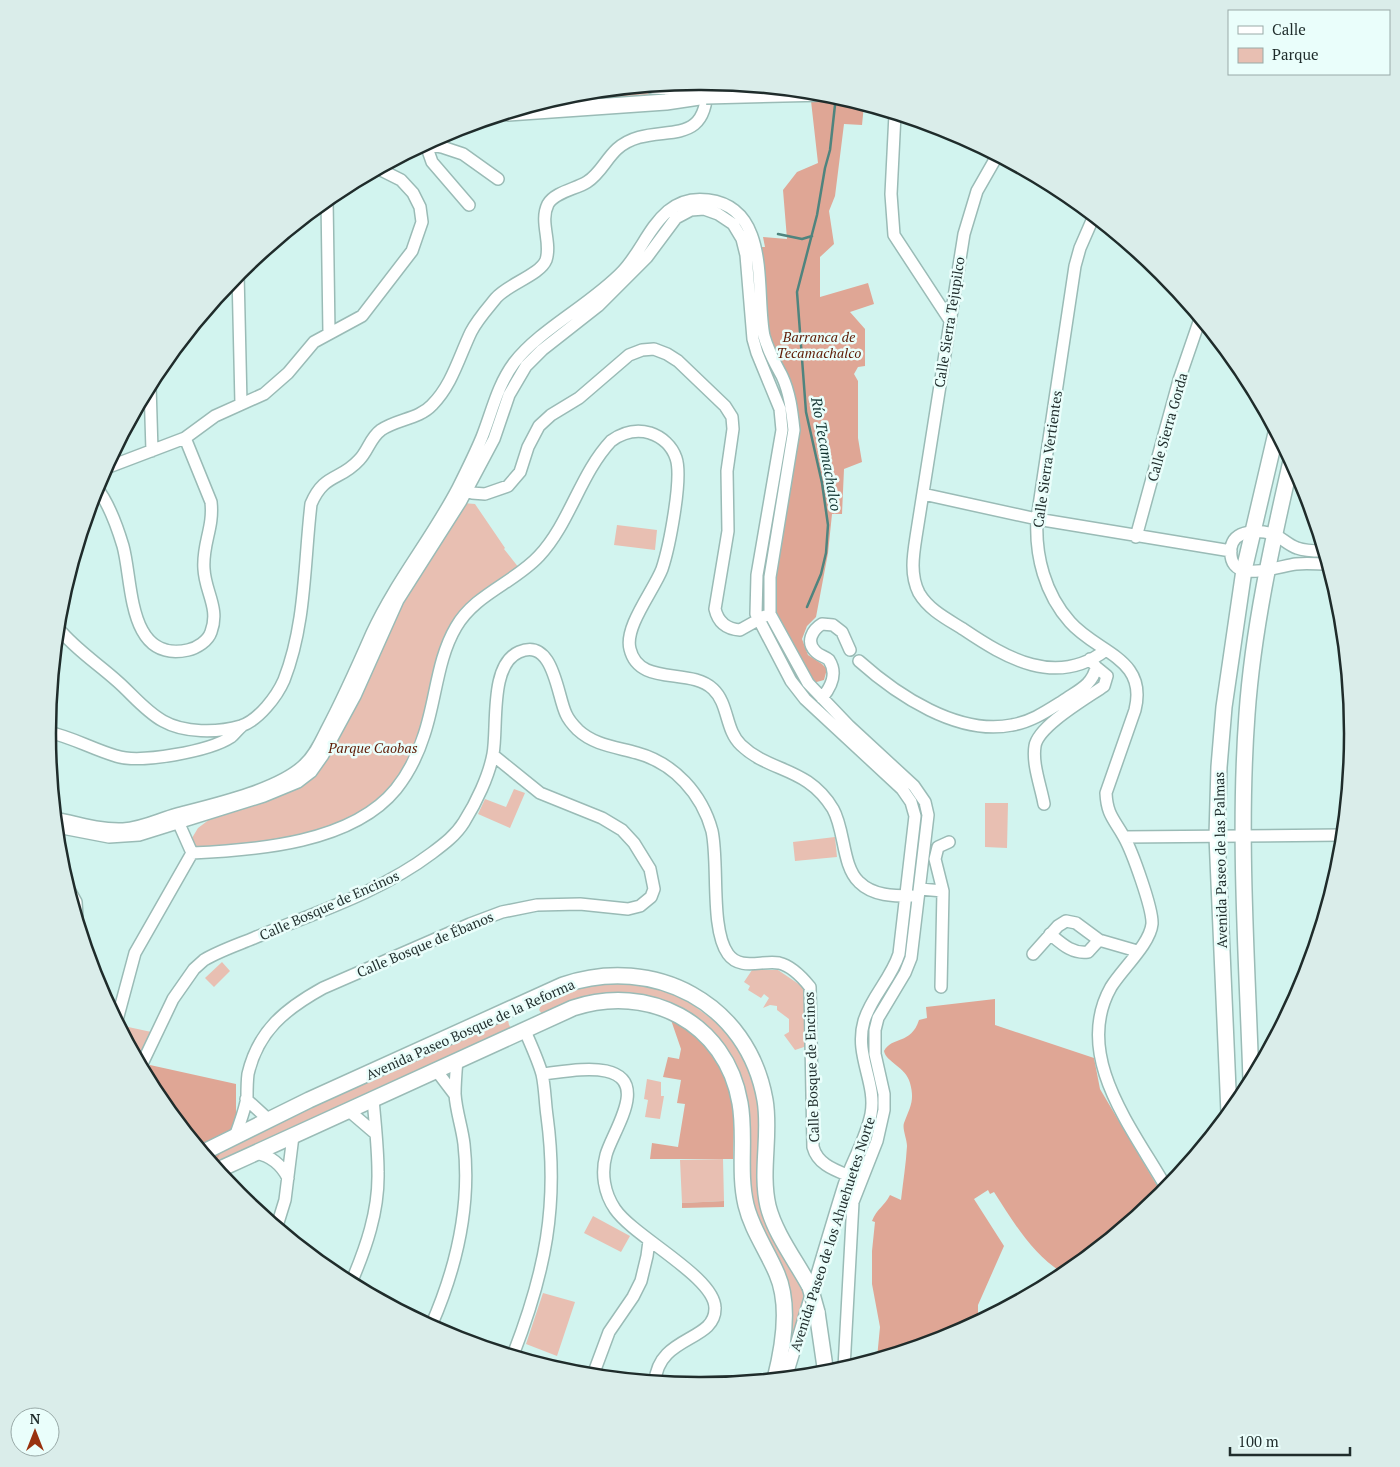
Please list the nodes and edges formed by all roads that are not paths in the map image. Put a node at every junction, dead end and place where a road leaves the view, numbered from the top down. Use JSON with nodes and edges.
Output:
{"nodes":[{"id":1,"x":704,"y":91,"type":"edge"},
{"id":2,"x":755,"y":92,"type":"edge"},
{"id":3,"x":537,"y":111,"type":"edge"},
{"id":4,"x":895,"y":120,"type":"edge"},
{"id":5,"x":437,"y":146,"type":"edge"},
{"id":6,"x":428,"y":150,"type":"edge"},
{"id":7,"x":994,"y":161,"type":"edge"},
{"id":8,"x":388,"y":170,"type":"edge"},
{"id":9,"x":498,"y":179,"type":"dead end"},
{"id":10,"x":469,"y":204,"type":"dead end"},
{"id":11,"x":327,"y":209,"type":"edge"},
{"id":12,"x":1091,"y":222,"type":"edge"},
{"id":13,"x":664,"y":223,"type":"junction"},
{"id":14,"x":238,"y":285,"type":"edge"},
{"id":15,"x":949,"y":318,"type":"junction"},
{"id":16,"x":1198,"y":326,"type":"edge"},
{"id":17,"x":329,"y":332,"type":"junction"},
{"id":18,"x":783,"y":378,"type":"junction"},
{"id":19,"x":771,"y":384,"type":"junction"},
{"id":20,"x":150,"y":399,"type":"edge"},
{"id":21,"x":241,"y":404,"type":"junction"},
{"id":22,"x":185,"y":438,"type":"junction"},
{"id":23,"x":1274,"y":442,"type":"edge"},
{"id":24,"x":152,"y":451,"type":"junction"},
{"id":25,"x":116,"y":464,"type":"edge"},
{"id":26,"x":1288,"y":473,"type":"edge"},
{"id":27,"x":462,"y":489,"type":"junction"},
{"id":28,"x":923,"y":494,"type":"junction"},
{"id":29,"x":102,"y":495,"type":"edge"},
{"id":30,"x":1037,"y":519,"type":"junction"},
{"id":31,"x":1251,"y":532,"type":"junction"},
{"id":32,"x":1274,"y":535,"type":"junction"},
{"id":33,"x":1136,"y":537,"type":"junction"},
{"id":34,"x":1317,"y":550,"type":"edge"},
{"id":35,"x":1231,"y":551,"type":"junction"},
{"id":36,"x":1321,"y":564,"type":"edge"},
{"id":37,"x":1244,"y":570,"type":"junction"},
{"id":38,"x":1267,"y":571,"type":"junction"},
{"id":39,"x":770,"y":614,"type":"junction"},
{"id":40,"x":759,"y":620,"type":"junction"},
{"id":41,"x":64,"y":636,"type":"edge"},
{"id":42,"x":850,"y":650,"type":"dead end"},
{"id":43,"x":1106,"y":650,"type":"junction"},
{"id":44,"x":859,"y":661,"type":"dead end"},
{"id":45,"x":1093,"y":663,"type":"junction"},
{"id":46,"x":822,"y":698,"type":"junction"},
{"id":47,"x":242,"y":726,"type":"junction"},
{"id":48,"x":56,"y":734,"type":"edge"},
{"id":49,"x":868,"y":750,"type":"junction"},
{"id":50,"x":493,"y":755,"type":"junction"},
{"id":51,"x":1044,"y":804,"type":"dead end"},
{"id":52,"x":62,"y":819,"type":"edge"},
{"id":53,"x":177,"y":819,"type":"junction"},
{"id":54,"x":64,"y":828,"type":"edge"},
{"id":55,"x":1244,"y":835,"type":"junction"},
{"id":56,"x":1335,"y":835,"type":"edge"},
{"id":57,"x":1217,"y":836,"type":"junction"},
{"id":58,"x":1124,"y":837,"type":"junction"},
{"id":59,"x":949,"y":842,"type":"dead end"},
{"id":60,"x":192,"y":853,"type":"junction"},
{"id":61,"x":909,"y":880,"type":"junction"},
{"id":62,"x":943,"y":891,"type":"junction"},
{"id":63,"x":919,"y":893,"type":"junction"},
{"id":64,"x":883,"y":894,"type":"junction"},
{"id":65,"x":906,"y":896,"type":"junction"},
{"id":66,"x":904,"y":914,"type":"junction"},
{"id":67,"x":1050,"y":934,"type":"junction"},
{"id":68,"x":1098,"y":940,"type":"junction"},
{"id":69,"x":1137,"y":951,"type":"junction"},
{"id":70,"x":1033,"y":954,"type":"dead end"},
{"id":71,"x":941,"y":987,"type":"dead end"},
{"id":72,"x":520,"y":1005,"type":"junction"},
{"id":73,"x":120,"y":1011,"type":"edge"},
{"id":74,"x":529,"y":1029,"type":"junction"},
{"id":75,"x":144,"y":1059,"type":"edge"},
{"id":76,"x":457,"y":1060,"type":"junction"},
{"id":77,"x":1251,"y":1067,"type":"edge"},
{"id":78,"x":436,"y":1070,"type":"junction"},
{"id":79,"x":542,"y":1074,"type":"junction"},
{"id":80,"x":455,"y":1095,"type":"junction"},
{"id":81,"x":246,"y":1099,"type":"junction"},
{"id":82,"x":373,"y":1099,"type":"junction"},
{"id":83,"x":1228,"y":1100,"type":"edge"},
{"id":84,"x":348,"y":1110,"type":"junction"},
{"id":85,"x":268,"y":1120,"type":"junction"},
{"id":86,"x":236,"y":1134,"type":"junction"},
{"id":87,"x":376,"y":1134,"type":"junction"},
{"id":88,"x":293,"y":1136,"type":"junction"},
{"id":89,"x":209,"y":1149,"type":"edge"},
{"id":90,"x":256,"y":1152,"type":"junction"},
{"id":91,"x":224,"y":1167,"type":"edge"},
{"id":92,"x":828,"y":1167,"type":"junction"},
{"id":93,"x":848,"y":1175,"type":"junction"},
{"id":94,"x":288,"y":1178,"type":"junction"},
{"id":95,"x":860,"y":1180,"type":"junction"},
{"id":96,"x":1162,"y":1182,"type":"edge"},
{"id":97,"x":841,"y":1196,"type":"junction"},
{"id":98,"x":279,"y":1220,"type":"edge"},
{"id":99,"x":649,"y":1241,"type":"junction"},
{"id":100,"x":354,"y":1276,"type":"edge"},
{"id":101,"x":434,"y":1319,"type":"edge"},
{"id":102,"x":514,"y":1349,"type":"edge"},
{"id":103,"x":844,"y":1361,"type":"edge"},
{"id":104,"x":825,"y":1365,"type":"edge"},
{"id":105,"x":595,"y":1369,"type":"edge"},
{"id":106,"x":788,"y":1371,"type":"edge"},
{"id":107,"x":776,"y":1373,"type":"edge"},
{"id":108,"x":656,"y":1376,"type":"edge"}],
"edges":[{"from":1,"to":2,"type":"main road","bridge":true},
{"from":1,"to":3,"type":"main road"},
{"from":1,"to":47,"type":"street"},
{"from":4,"to":15,"type":"street"},
{"from":5,"to":9,"type":"street"},
{"from":6,"to":10,"type":"street"},
{"from":7,"to":15,"type":"street","name":"Calle Sierra Tejupilco"},
{"from":8,"to":17,"type":"street"},
{"from":11,"to":17,"type":"street"},
{"from":12,"to":30,"type":"street","name":"Calle Sierra Vertientes"},
{"from":13,"to":18,"type":"street","name":"Avenida Paseo de los Ahuehuetes Norte"},
{"from":13,"to":19,"type":"street","name":"Avenida Paseo de los Ahuehuetes Norte"},
{"from":13,"to":27,"type":"street","name":"Avenida Paseo de los Ahuehuetes Norte"},
{"from":14,"to":21,"type":"street"},
{"from":15,"to":28,"type":"street","name":"Calle Sierra Tejupilco"},
{"from":16,"to":33,"type":"street","name":"Calle Sierra Gorda"},
{"from":17,"to":21,"type":"street"},
{"from":18,"to":19,"type":"street"},
{"from":18,"to":39,"type":"street","name":"Avenida Paseo de los Ahuehuetes Norte"},
{"from":19,"to":40,"type":"street","name":"Avenida Paseo de los Ahuehuetes Norte"},
{"from":20,"to":24,"type":"street"},
{"from":21,"to":22,"type":"street"},
{"from":22,"to":24,"type":"street"},
{"from":22,"to":29,"type":"street"},
{"from":23,"to":31,"type":"main road","name":"Avenida Paseo de las Palmas"},
{"from":24,"to":25,"type":"street"},
{"from":26,"to":32,"type":"main road","name":"Avenida Paseo de las Palmas"},
{"from":27,"to":40,"type":"street"},
{"from":27,"to":53,"type":"street","name":"Avenida Paseo de los Ahuehuetes Norte"},
{"from":28,"to":30,"type":"street"},
{"from":28,"to":45,"type":"street","name":"Calle Sierra Tejupilco"},
{"from":30,"to":33,"type":"street"},
{"from":30,"to":43,"type":"street","name":"Calle Sierra Vertientes"},
{"from":31,"to":32,"type":"street"},
{"from":31,"to":35,"type":"street"},
{"from":31,"to":37,"type":"main road","name":"Avenida Paseo de las Palmas"},
{"from":32,"to":34,"type":"street"},
{"from":32,"to":38,"type":"main road","name":"Avenida Paseo de las Palmas"},
{"from":33,"to":35,"type":"street"},
{"from":35,"to":37,"type":"street"},
{"from":36,"to":38,"type":"street"},
{"from":37,"to":38,"type":"street"},
{"from":37,"to":57,"type":"main road","name":"Avenida Paseo de las Palmas"},
{"from":38,"to":55,"type":"main road","name":"Avenida Paseo de las Palmas"},
{"from":39,"to":40,"type":"street"},
{"from":39,"to":46,"type":"street","name":"Avenida Paseo de los Ahuehuetes Norte"},
{"from":40,"to":49,"type":"street","name":"Avenida Paseo de los Ahuehuetes Norte"},
{"from":41,"to":47,"type":"street"},
{"from":42,"to":46,"type":"street"},
{"from":43,"to":45,"type":"street"},
{"from":43,"to":58,"type":"street","name":"Calle Sierra Vertientes"},
{"from":44,"to":45,"type":"street"},
{"from":45,"to":51,"type":"street"},
{"from":46,"to":49,"type":"street","name":"Avenida Paseo de los Ahuehuetes Norte"},
{"from":47,"to":48,"type":"street"},
{"from":49,"to":61,"type":"street","name":"Avenida Paseo de los Ahuehuetes Norte"},
{"from":49,"to":63,"type":"street","name":"Avenida Paseo de los Ahuehuetes Norte"},
{"from":50,"to":75,"type":"street","name":"Calle Bosque de Encinos"},
{"from":50,"to":81,"type":"street","name":"Calle Bosque de Ébanos"},
{"from":50,"to":92,"type":"street","name":"Calle Bosque de Encinos"},
{"from":52,"to":53,"type":"street","name":"Avenida Paseo de los Ahuehuetes Norte"},
{"from":53,"to":54,"type":"street","name":"Avenida Paseo de los Ahuehuetes Norte"},
{"from":53,"to":60,"type":"street"},
{"from":55,"to":56,"type":"street"},
{"from":55,"to":57,"type":"street"},
{"from":55,"to":77,"type":"main road","name":"Avenida Paseo de las Palmas"},
{"from":57,"to":58,"type":"street"},
{"from":57,"to":83,"type":"main road","name":"Avenida Paseo de las Palmas"},
{"from":58,"to":69,"type":"street","name":"Calle Sierra Vertientes"},
{"from":59,"to":62,"type":"street"},
{"from":60,"to":64,"type":"street"},
{"from":60,"to":73,"type":"street"},
{"from":61,"to":64,"type":"street"},
{"from":61,"to":65,"type":"street","name":"Avenida Paseo de los Ahuehuetes Norte"},
{"from":62,"to":63,"type":"street"},
{"from":62,"to":71,"type":"street"},
{"from":63,"to":65,"type":"street"},
{"from":63,"to":95,"type":"street","name":"Avenida Paseo de los Ahuehuetes Norte"},
{"from":64,"to":65,"type":"street"},
{"from":64,"to":66,"type":"street"},
{"from":65,"to":66,"type":"street","name":"Avenida Paseo de los Ahuehuetes Norte"},
{"from":66,"to":93,"type":"street","name":"Avenida Paseo de los Ahuehuetes Norte"},
{"from":67,"to":68,"type":"street"},
{"from":67,"to":68,"type":"street"},
{"from":67,"to":70,"type":"street"},
{"from":68,"to":69,"type":"street"},
{"from":69,"to":96,"type":"street","name":"Calle Sierra Vertientes"},
{"from":72,"to":74,"type":"main road"},
{"from":72,"to":85,"type":"main road","name":"Avenida Paseo Bosque de la Reforma"},
{"from":72,"to":104,"type":"main road","name":"Avenida Paseo Bosque de la Reforma","bridge":true},
{"from":74,"to":76,"type":"main road","name":"Avenida Paseo Bosque de la Reforma"},
{"from":74,"to":79,"type":"street"},
{"from":74,"to":107,"type":"main road","name":"Avenida Paseo Bosque de la Reforma"},
{"from":76,"to":78,"type":"main road","name":"Avenida Paseo Bosque de la Reforma"},
{"from":76,"to":80,"type":"street"},
{"from":78,"to":80,"type":"street"},
{"from":78,"to":82,"type":"main road","name":"Avenida Paseo Bosque de la Reforma"},
{"from":79,"to":99,"type":"street"},
{"from":79,"to":102,"type":"street"},
{"from":80,"to":101,"type":"street"},
{"from":81,"to":85,"type":"street"},
{"from":81,"to":86,"type":"street","name":"Calle Bosque de Ébanos"},
{"from":82,"to":84,"type":"main road","name":"Avenida Paseo Bosque de la Reforma"},
{"from":82,"to":87,"type":"street"},
{"from":84,"to":87,"type":"street"},
{"from":84,"to":88,"type":"main road","name":"Avenida Paseo Bosque de la Reforma"},
{"from":85,"to":86,"type":"main road","name":"Avenida Paseo Bosque de la Reforma"},
{"from":86,"to":89,"type":"main road","name":"Avenida Paseo Bosque de la Reforma"},
{"from":87,"to":100,"type":"street"},
{"from":88,"to":90,"type":"main road","name":"Avenida Paseo Bosque de la Reforma"},
{"from":88,"to":94,"type":"street"},
{"from":90,"to":91,"type":"main road","name":"Avenida Paseo Bosque de la Reforma"},
{"from":90,"to":94,"type":"street"},
{"from":92,"to":93,"type":"street"},
{"from":92,"to":97,"type":"street"},
{"from":93,"to":95,"type":"street"},
{"from":93,"to":97,"type":"street","name":"Avenida Paseo de los Ahuehuetes Norte"},
{"from":94,"to":98,"type":"street"},
{"from":95,"to":103,"type":"street","name":"Avenida Paseo de los Ahuehuetes Norte"},
{"from":97,"to":106,"type":"street","name":"Avenida Paseo de los Ahuehuetes Norte"},
{"from":99,"to":105,"type":"street"},
{"from":99,"to":108,"type":"street"}]}
